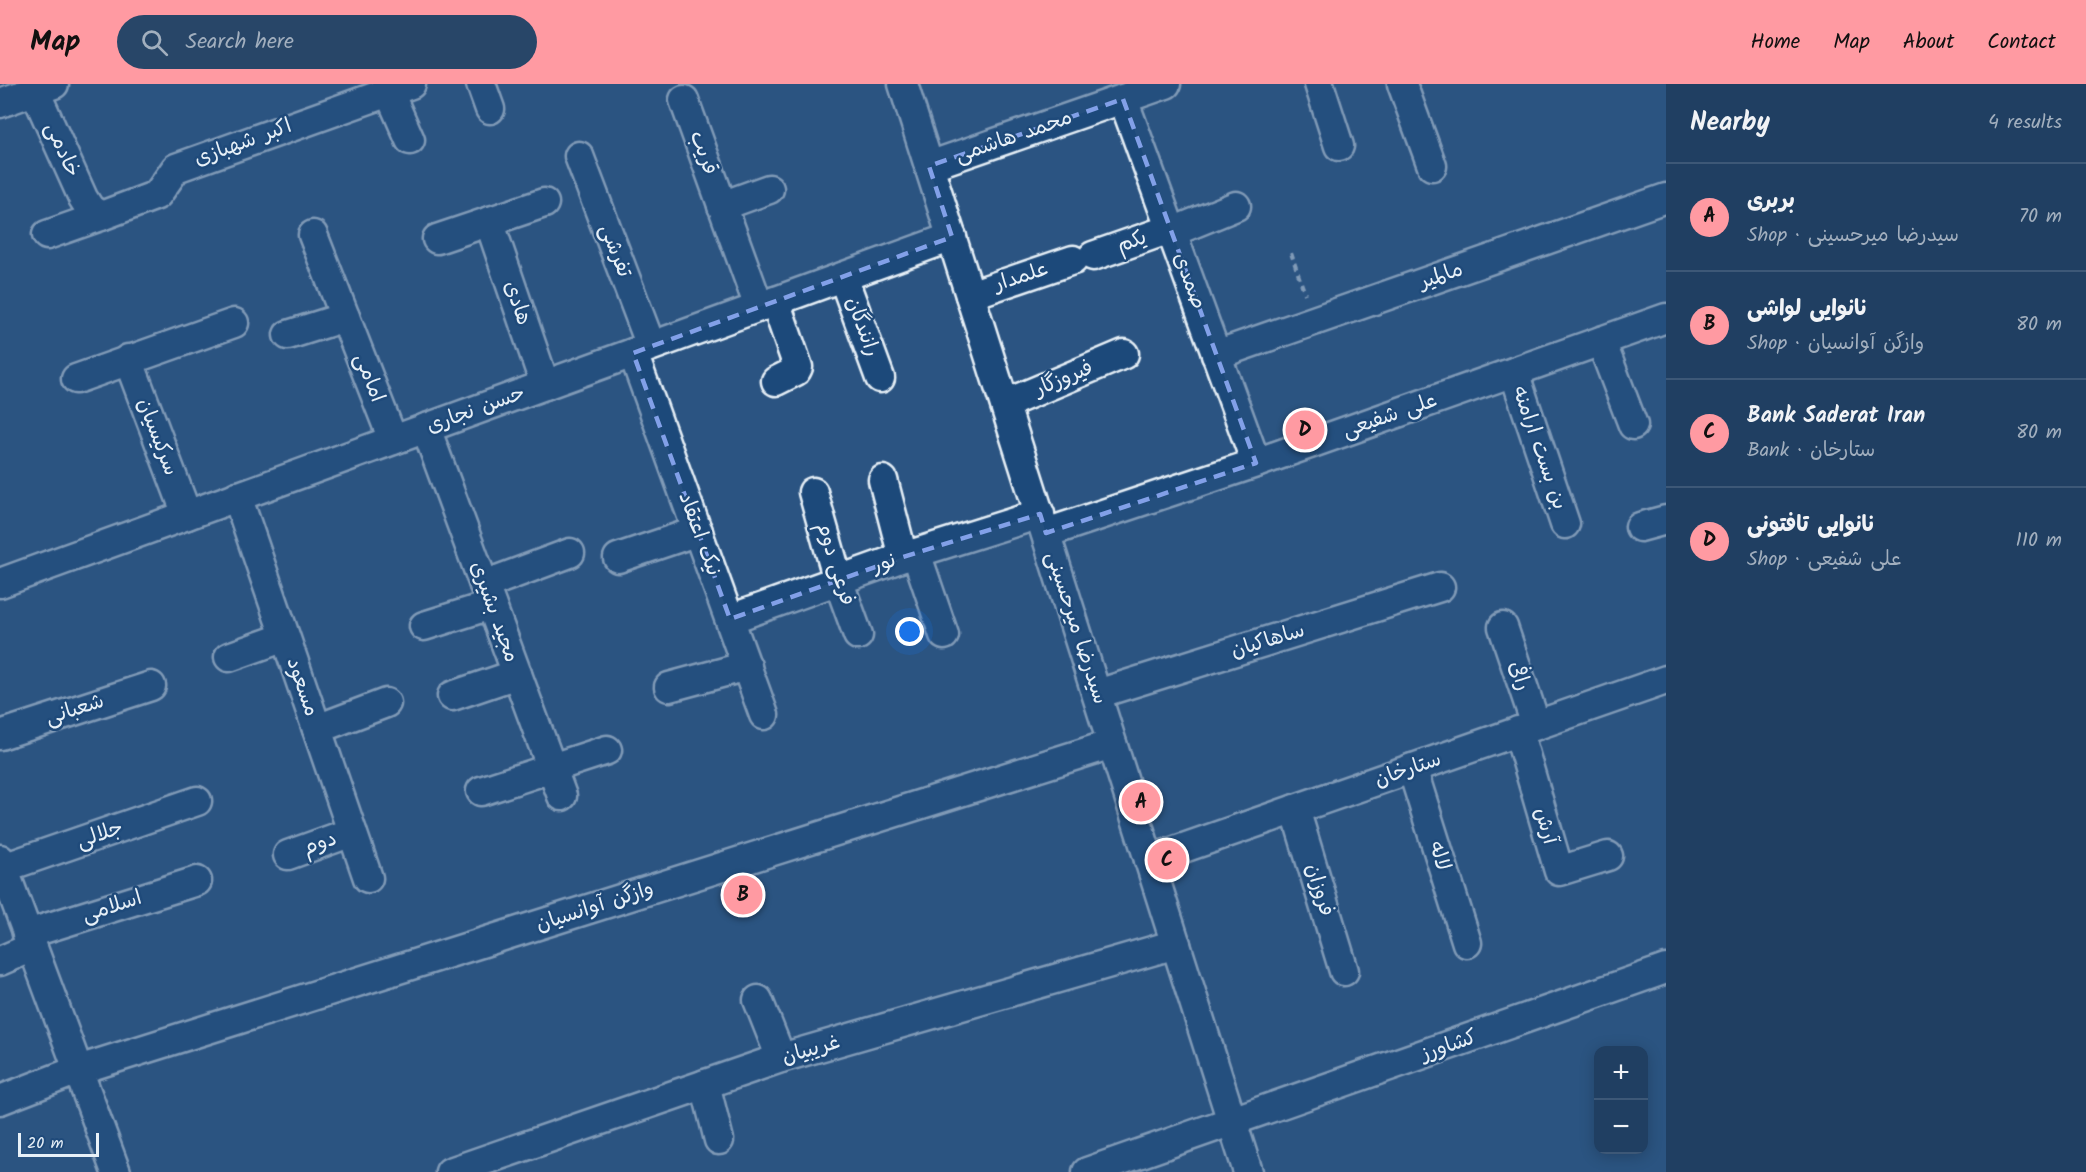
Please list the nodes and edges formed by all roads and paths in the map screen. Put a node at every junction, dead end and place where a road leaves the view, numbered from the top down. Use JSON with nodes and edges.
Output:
{"nodes":[{"id":1,"x":903,"y":84,"type":"edge"},
{"id":2,"x":1166,"y":84,"type":"edge"},
{"id":3,"x":1319,"y":84,"type":"edge"},
{"id":4,"x":1402,"y":84,"type":"edge"},
{"id":5,"x":45,"y":87,"type":"edge"},
{"id":6,"x":400,"y":88,"type":"edge"},
{"id":7,"x":1127,"y":93,"type":"edge"},
{"id":8,"x":684,"y":99,"type":"dead end"},
{"id":9,"x":0,"y":103,"type":"edge"},
{"id":10,"x":410,"y":140,"type":"dead end"},
{"id":11,"x":1339,"y":146,"type":"dead end"},
{"id":12,"x":579,"y":156,"type":"dead end"},
{"id":13,"x":1432,"y":165,"type":"dead end"},
{"id":14,"x":930,"y":166,"type":"junction"},
{"id":15,"x":769,"y":189,"type":"dead end"},
{"id":16,"x":1666,"y":198,"type":"edge"},
{"id":17,"x":544,"y":202,"type":"dead end"},
{"id":18,"x":722,"y":206,"type":"junction"},
{"id":19,"x":1236,"y":206,"type":"dead end"},
{"id":20,"x":95,"y":212,"type":"junction"},
{"id":21,"x":489,"y":221,"type":"junction"},
{"id":22,"x":1171,"y":230,"type":"junction"},
{"id":23,"x":48,"y":235,"type":"dead end"},
{"id":24,"x":313,"y":235,"type":"dead end"},
{"id":25,"x":952,"y":237,"type":"junction"},
{"id":26,"x":437,"y":238,"type":"dead end"},
{"id":27,"x":1291,"y":253,"type":"dead end"},
{"id":28,"x":1083,"y":258,"type":"joint"},
{"id":29,"x":843,"y":277,"type":"junction"},
{"id":30,"x":970,"y":295,"type":"junction"},
{"id":31,"x":767,"y":304,"type":"junction"},
{"id":32,"x":345,"y":317,"type":"junction"},
{"id":33,"x":1666,"y":318,"type":"edge"},
{"id":34,"x":1314,"y":321,"type":"junction"},
{"id":35,"x":234,"y":323,"type":"dead end"},
{"id":36,"x":288,"y":335,"type":"dead end"},
{"id":37,"x":1601,"y":341,"type":"junction"},
{"id":38,"x":642,"y":350,"type":"junction"},
{"id":39,"x":1124,"y":354,"type":"dead end"},
{"id":40,"x":1216,"y":355,"type":"junction"},
{"id":41,"x":128,"y":359,"type":"junction"},
{"id":42,"x":1514,"y":372,"type":"junction"},
{"id":43,"x":880,"y":378,"type":"dead end"},
{"id":44,"x":76,"y":379,"type":"dead end"},
{"id":45,"x":776,"y":381,"type":"dead end"},
{"id":46,"x":545,"y":385,"type":"junction"},
{"id":47,"x":1005,"y":404,"type":"junction"},
{"id":48,"x":1633,"y":425,"type":"dead end"},
{"id":49,"x":426,"y":428,"type":"junction"},
{"id":50,"x":393,"y":440,"type":"junction"},
{"id":51,"x":1256,"y":463,"type":"junction"},
{"id":52,"x":883,"y":480,"type":"dead end"},
{"id":53,"x":813,"y":492,"type":"dead end"},
{"id":54,"x":237,"y":496,"type":"junction"},
{"id":55,"x":187,"y":515,"type":"junction"},
{"id":56,"x":1043,"y":524,"type":"junction"},
{"id":57,"x":1565,"y":524,"type":"dead end"},
{"id":58,"x":698,"y":531,"type":"junction"},
{"id":59,"x":570,"y":553,"type":"dead end"},
{"id":60,"x":910,"y":555,"type":"junction"},
{"id":61,"x":618,"y":558,"type":"dead end"},
{"id":62,"x":838,"y":580,"type":"junction"},
{"id":63,"x":0,"y":582,"type":"edge"},
{"id":64,"x":1440,"y":587,"type":"dead end"},
{"id":65,"x":487,"y":595,"type":"junction"},
{"id":66,"x":730,"y":619,"type":"junction"},
{"id":67,"x":424,"y":626,"type":"dead end"},
{"id":68,"x":1503,"y":627,"type":"dead end"},
{"id":69,"x":858,"y":635,"type":"dead end"},
{"id":70,"x":944,"y":635,"type":"dead end"},
{"id":71,"x":285,"y":637,"type":"junction"},
{"id":72,"x":229,"y":657,"type":"dead end"},
{"id":73,"x":747,"y":666,"type":"junction"},
{"id":74,"x":517,"y":674,"type":"junction"},
{"id":75,"x":1666,"y":680,"type":"edge"},
{"id":76,"x":151,"y":686,"type":"dead end"},
{"id":77,"x":669,"y":687,"type":"dead end"},
{"id":78,"x":1097,"y":694,"type":"junction"},
{"id":79,"x":452,"y":696,"type":"dead end"},
{"id":80,"x":386,"y":703,"type":"dead end"},
{"id":81,"x":764,"y":715,"type":"dead end"},
{"id":82,"x":1527,"y":728,"type":"junction"},
{"id":83,"x":317,"y":729,"type":"junction"},
{"id":84,"x":0,"y":735,"type":"edge"},
{"id":85,"x":1112,"y":744,"type":"junction"},
{"id":86,"x":607,"y":750,"type":"dead end"},
{"id":87,"x":551,"y":768,"type":"junction"},
{"id":88,"x":1412,"y":768,"type":"junction"},
{"id":89,"x":481,"y":791,"type":"dead end"},
{"id":90,"x":562,"y":796,"type":"dead end"},
{"id":91,"x":197,"y":801,"type":"dead end"},
{"id":92,"x":1295,"y":809,"type":"junction"},
{"id":93,"x":352,"y":832,"type":"junction"},
{"id":94,"x":288,"y":855,"type":"dead end"},
{"id":95,"x":1608,"y":856,"type":"dead end"},
{"id":96,"x":1149,"y":860,"type":"junction"},
{"id":97,"x":2,"y":864,"type":"edge"},
{"id":98,"x":368,"y":878,"type":"dead end"},
{"id":99,"x":197,"y":880,"type":"dead end"},
{"id":100,"x":30,"y":941,"type":"junction"},
{"id":101,"x":1467,"y":943,"type":"dead end"},
{"id":102,"x":1176,"y":944,"type":"junction"},
{"id":103,"x":0,"y":961,"type":"edge"},
{"id":104,"x":1666,"y":969,"type":"edge"},
{"id":105,"x":1344,"y":970,"type":"dead end"},
{"id":106,"x":758,"y":1000,"type":"dead end"},
{"id":107,"x":781,"y":1058,"type":"junction"},
{"id":108,"x":78,"y":1070,"type":"junction"},
{"id":109,"x":705,"y":1084,"type":"junction"},
{"id":110,"x":0,"y":1100,"type":"edge"},
{"id":111,"x":1232,"y":1122,"type":"junction"},
{"id":112,"x":719,"y":1140,"type":"dead end"},
{"id":113,"x":116,"y":1172,"type":"edge"},
{"id":114,"x":450,"y":1172,"type":"edge"},
{"id":115,"x":1087,"y":1172,"type":"edge"},
{"id":116,"x":1248,"y":1172,"type":"edge"}],
"edges":[{"from":1,"to":14,"type":"street","name":"سیدرضا میرحسینی"},
{"from":2,"to":7,"type":"street","name":"محمد هاشمی"},
{"from":3,"to":11,"type":"street"},
{"from":4,"to":13,"type":"street"},
{"from":5,"to":9,"type":"street"},
{"from":5,"to":20,"type":"street","name":"خادمی"},
{"from":6,"to":10,"type":"street"},
{"from":6,"to":20,"type":"street","name":"اکبر شهبازی"},
{"from":7,"to":14,"type":"street","name":"محمد هاشمی"},
{"from":7,"to":22,"type":"street","name":"صمدی"},
{"from":8,"to":18,"type":"street","name":"قریب"},
{"from":12,"to":38,"type":"street","name":"تفرشی"},
{"from":14,"to":25,"type":"street","name":"سیدرضا میرحسینی"},
{"from":15,"to":18,"type":"street"},
{"from":16,"to":34,"type":"street","name":"مالمیر"},
{"from":17,"to":21,"type":"street"},
{"from":18,"to":31,"type":"street","name":"قریب"},
{"from":19,"to":22,"type":"street","name":"یکم"},
{"from":20,"to":23,"type":"street","name":"اکبر شهبازی"},
{"from":21,"to":26,"type":"street"},
{"from":21,"to":46,"type":"street","name":"هادی"},
{"from":22,"to":28,"type":"street","name":"یکم"},
{"from":22,"to":40,"type":"street","name":"صمدی"},
{"from":24,"to":32,"type":"street","name":"امامی"},
{"from":25,"to":29,"type":"street","name":"حسن نجاری"},
{"from":25,"to":30,"type":"street","name":"سیدرضا میرحسینی"},
{"from":27,"to":34,"type":"path"},
{"from":28,"to":30,"type":"street","name":"علمدار"},
{"from":29,"to":31,"type":"street","name":"حسن نجاری"},
{"from":29,"to":43,"type":"street","name":"رانندگان"},
{"from":30,"to":47,"type":"street","name":"سیدرضا میرحسینی"},
{"from":31,"to":38,"type":"street","name":"حسن نجاری"},
{"from":31,"to":45,"type":"street","name":"قریب"},
{"from":32,"to":36,"type":"street"},
{"from":32,"to":50,"type":"street","name":"امامی"},
{"from":33,"to":37,"type":"street","name":"علی شفیعی"},
{"from":34,"to":40,"type":"street","name":"مالمیر"},
{"from":35,"to":41,"type":"street"},
{"from":37,"to":42,"type":"street","name":"علی شفیعی"},
{"from":37,"to":48,"type":"street"},
{"from":38,"to":46,"type":"street","name":"حسن نجاری"},
{"from":38,"to":58,"type":"street","name":"نیک اعتقاد"},
{"from":39,"to":47,"type":"street","name":"فیروزگار"},
{"from":40,"to":51,"type":"street","name":"صمدی"},
{"from":41,"to":44,"type":"street"},
{"from":41,"to":55,"type":"street","name":"سرکیسیان"},
{"from":42,"to":51,"type":"street","name":"علی شفیعی"},
{"from":42,"to":57,"type":"street","name":"بن بست ارامنه"},
{"from":46,"to":49,"type":"street","name":"حسن نجاری"},
{"from":47,"to":56,"type":"street","name":"سیدرضا میرحسینی"},
{"from":49,"to":50,"type":"street","name":"حسن نجاری"},
{"from":49,"to":65,"type":"street","name":"مجید بشیری"},
{"from":50,"to":54,"type":"street","name":"حسن نجاری"},
{"from":51,"to":56,"type":"street","name":"علی شفیعی"},
{"from":52,"to":60,"type":"street"},
{"from":53,"to":62,"type":"street","name":"فرعی دوم"},
{"from":54,"to":55,"type":"street","name":"حسن نجاری"},
{"from":54,"to":71,"type":"street","name":"مسعود"},
{"from":55,"to":63,"type":"street","name":"حسن نجاری"},
{"from":56,"to":60,"type":"street","name":"نور"},
{"from":56,"to":78,"type":"street","name":"سیدرضا میرحسینی"},
{"from":58,"to":61,"type":"street"},
{"from":58,"to":66,"type":"street","name":"نیک اعتقاد"},
{"from":59,"to":65,"type":"street"},
{"from":60,"to":62,"type":"street","name":"نور"},
{"from":60,"to":70,"type":"street"},
{"from":62,"to":66,"type":"street","name":"نور"},
{"from":62,"to":69,"type":"street","name":"فرعی دوم"},
{"from":64,"to":78,"type":"street","name":"ساهاکیان"},
{"from":65,"to":67,"type":"street"},
{"from":65,"to":74,"type":"street","name":"مجید بشیری"},
{"from":66,"to":73,"type":"street","name":"نیک اعتقاد"},
{"from":68,"to":82,"type":"street","name":"رافی"},
{"from":71,"to":72,"type":"street"},
{"from":71,"to":83,"type":"street","name":"مسعود"},
{"from":73,"to":77,"type":"street"},
{"from":73,"to":81,"type":"street","name":"نیک اعتقاد"},
{"from":74,"to":79,"type":"street"},
{"from":74,"to":87,"type":"street","name":"مجید بشیری"},
{"from":75,"to":82,"type":"street","name":"ستارخان"},
{"from":76,"to":84,"type":"street","name":"شعبانی"},
{"from":78,"to":85,"type":"street","name":"سیدرضا میرحسینی"},
{"from":80,"to":83,"type":"street"},
{"from":82,"to":88,"type":"street","name":"ستارخان"},
{"from":82,"to":95,"type":"street","name":"آرش"},
{"from":83,"to":93,"type":"street","name":"مسعود"},
{"from":85,"to":96,"type":"street","name":"سیدرضا میرحسینی"},
{"from":85,"to":108,"type":"street","name":"وازگن آوانسیان"},
{"from":86,"to":87,"type":"street"},
{"from":87,"to":89,"type":"street"},
{"from":87,"to":90,"type":"street","name":"مجید بشیری"},
{"from":88,"to":92,"type":"street","name":"ستارخان"},
{"from":88,"to":101,"type":"street","name":"لاله"},
{"from":91,"to":97,"type":"street","name":"جلالی"},
{"from":92,"to":96,"type":"street","name":"ستارخان"},
{"from":92,"to":105,"type":"street","name":"فروزان"},
{"from":93,"to":94,"type":"street","name":"دوم"},
{"from":93,"to":98,"type":"street","name":"مسعود"},
{"from":96,"to":102,"type":"street","name":"سیدرضا میرحسینی"},
{"from":97,"to":100,"type":"street"},
{"from":99,"to":100,"type":"street","name":"اسلامی"},
{"from":100,"to":103,"type":"street","name":"اسلامی"},
{"from":100,"to":108,"type":"street"},
{"from":102,"to":107,"type":"street","name":"غریبیان"},
{"from":102,"to":111,"type":"street","name":"سیدرضا میرحسینی"},
{"from":104,"to":111,"type":"street","name":"کشاورز"},
{"from":106,"to":107,"type":"street"},
{"from":107,"to":109,"type":"street","name":"غریبیان"},
{"from":108,"to":110,"type":"street","name":"وازگن آوانسیان"},
{"from":108,"to":113,"type":"street"},
{"from":109,"to":112,"type":"street"},
{"from":109,"to":114,"type":"street","name":"غریبیان"},
{"from":111,"to":115,"type":"street","name":"کشاورز"},
{"from":111,"to":116,"type":"street","name":"سیدرضا میرحسینی"}]}
